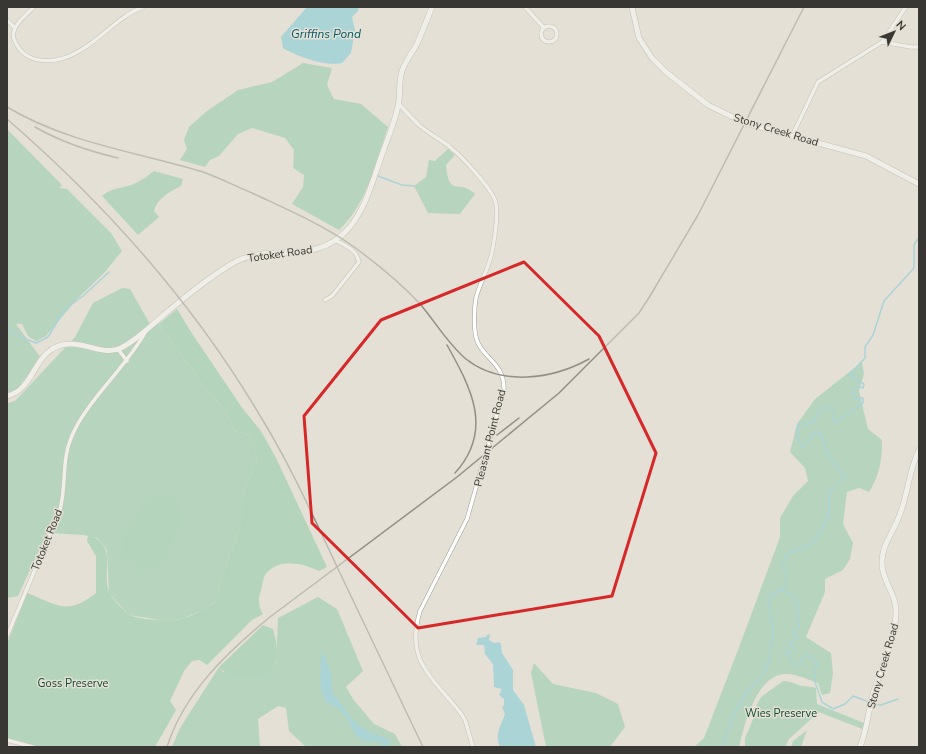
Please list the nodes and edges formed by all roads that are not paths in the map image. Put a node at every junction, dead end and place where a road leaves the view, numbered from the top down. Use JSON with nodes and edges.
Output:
{"nodes":[{"id":1,"x":34,"y":7,"type":"edge"},
{"id":2,"x":143,"y":7,"type":"edge"},
{"id":3,"x":432,"y":7,"type":"edge"},
{"id":4,"x":525,"y":7,"type":"edge"},
{"id":5,"x":632,"y":7,"type":"edge"},
{"id":6,"x":906,"y":7,"type":"edge"},
{"id":7,"x":7,"y":20,"type":"edge"},
{"id":8,"x":15,"y":28,"type":"junction"},
{"id":9,"x":544,"y":28,"type":"junction"},
{"id":10,"x":7,"y":36,"type":"edge"},
{"id":11,"x":13,"y":36,"type":"junction"},
{"id":12,"x":882,"y":42,"type":"junction"},
{"id":13,"x":919,"y":47,"type":"edge"},
{"id":14,"x":399,"y":104,"type":"junction"},
{"id":15,"x":792,"y":136,"type":"junction"},
{"id":16,"x":919,"y":184,"type":"edge"},
{"id":17,"x":335,"y":240,"type":"junction"},
{"id":18,"x":325,"y":300,"type":"dead end"},
{"id":19,"x":148,"y":329,"type":"junction"},
{"id":20,"x":118,"y":349,"type":"junction"},
{"id":21,"x":127,"y":361,"type":"junction"},
{"id":22,"x":7,"y":396,"type":"edge"},
{"id":23,"x":919,"y":450,"type":"edge"},
{"id":24,"x":7,"y":636,"type":"edge"},
{"id":25,"x":7,"y":740,"type":"edge"},
{"id":26,"x":33,"y":747,"type":"edge"},
{"id":27,"x":473,"y":747,"type":"edge"},
{"id":28,"x":860,"y":747,"type":"edge"}],
"edges":[{"from":1,"to":8,"type":"street"},
{"from":2,"to":11,"type":"street"},
{"from":3,"to":14,"type":"main road","name":"Totoket Road"},
{"from":4,"to":9,"type":"street"},
{"from":5,"to":15,"type":"main road","name":"Stony Creek Road"},
{"from":6,"to":12,"type":"street"},
{"from":7,"to":8,"type":"street"},
{"from":8,"to":11,"type":"street"},
{"from":9,"to":9,"type":"street"},
{"from":10,"to":11,"type":"street"},
{"from":12,"to":13,"type":"street"},
{"from":12,"to":15,"type":"street"},
{"from":14,"to":17,"type":"main road","name":"Totoket Road"},
{"from":14,"to":27,"type":"street","name":"Pleasant Point Road"},
{"from":15,"to":16,"type":"main road","name":"Stony Creek Road"},
{"from":17,"to":18,"type":"street"},
{"from":17,"to":19,"type":"main road","name":"Totoket Road"},
{"from":19,"to":20,"type":"main road"},
{"from":19,"to":21,"type":"street","name":"Totoket Road"},
{"from":20,"to":21,"type":"street"},
{"from":20,"to":22,"type":"main road"},
{"from":21,"to":24,"type":"street","name":"Totoket Road"},
{"from":23,"to":28,"type":"main road","name":"Stony Creek Road"},
{"from":25,"to":26,"type":"street"}]}
